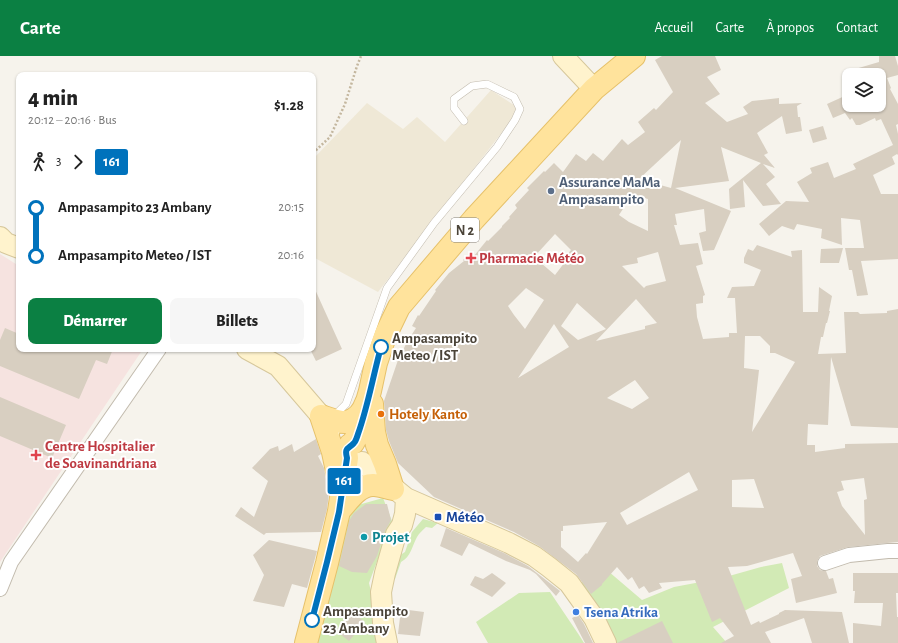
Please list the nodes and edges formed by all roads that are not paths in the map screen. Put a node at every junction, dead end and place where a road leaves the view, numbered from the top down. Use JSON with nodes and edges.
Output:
{"nodes":[{"id":1,"x":563,"y":56,"type":"edge"},
{"id":2,"x":634,"y":56,"type":"edge"},
{"id":3,"x":594,"y":89,"type":"junction"},
{"id":4,"x":464,"y":121,"type":"dead end"},
{"id":5,"x":0,"y":236,"type":"edge"},
{"id":6,"x":16,"y":247,"type":"edge"},
{"id":7,"x":158,"y":352,"type":"edge"},
{"id":8,"x":252,"y":352,"type":"edge"},
{"id":9,"x":370,"y":391,"type":"junction"},
{"id":10,"x":326,"y":418,"type":"junction"},
{"id":11,"x":357,"y":454,"type":"junction"},
{"id":12,"x":399,"y":494,"type":"junction"},
{"id":13,"x":339,"y":512,"type":"junction"},
{"id":14,"x":898,"y":551,"type":"edge"},
{"id":15,"x":825,"y":563,"type":"dead end"},
{"id":16,"x":0,"y":589,"type":"edge"},
{"id":17,"x":306,"y":643,"type":"edge"},
{"id":18,"x":387,"y":643,"type":"edge"},
{"id":19,"x":606,"y":643,"type":"edge"}],
"edges":[{"from":1,"to":3,"type":"main road"},
{"from":2,"to":3,"type":"main road","number":"N 2"},
{"from":3,"to":9,"type":"main road","number":"N 2"},
{"from":4,"to":10,"type":"lane"},
{"from":5,"to":6,"type":"main road"},
{"from":7,"to":16,"type":"street"},
{"from":8,"to":10,"type":"main road"},
{"from":9,"to":10,"type":"main road"},
{"from":9,"to":11,"type":"main road","number":"N 2"},
{"from":9,"to":12,"type":"main road"},
{"from":10,"to":11,"type":"main road"},
{"from":10,"to":13,"type":"main road"},
{"from":11,"to":12,"type":"main road"},
{"from":11,"to":13,"type":"main road","number":"N 2"},
{"from":12,"to":13,"type":"main road"},
{"from":12,"to":18,"type":"main road"},
{"from":12,"to":19,"type":"main road"},
{"from":13,"to":17,"type":"main road","number":"N 2"},
{"from":14,"to":15,"type":"street"}]}
